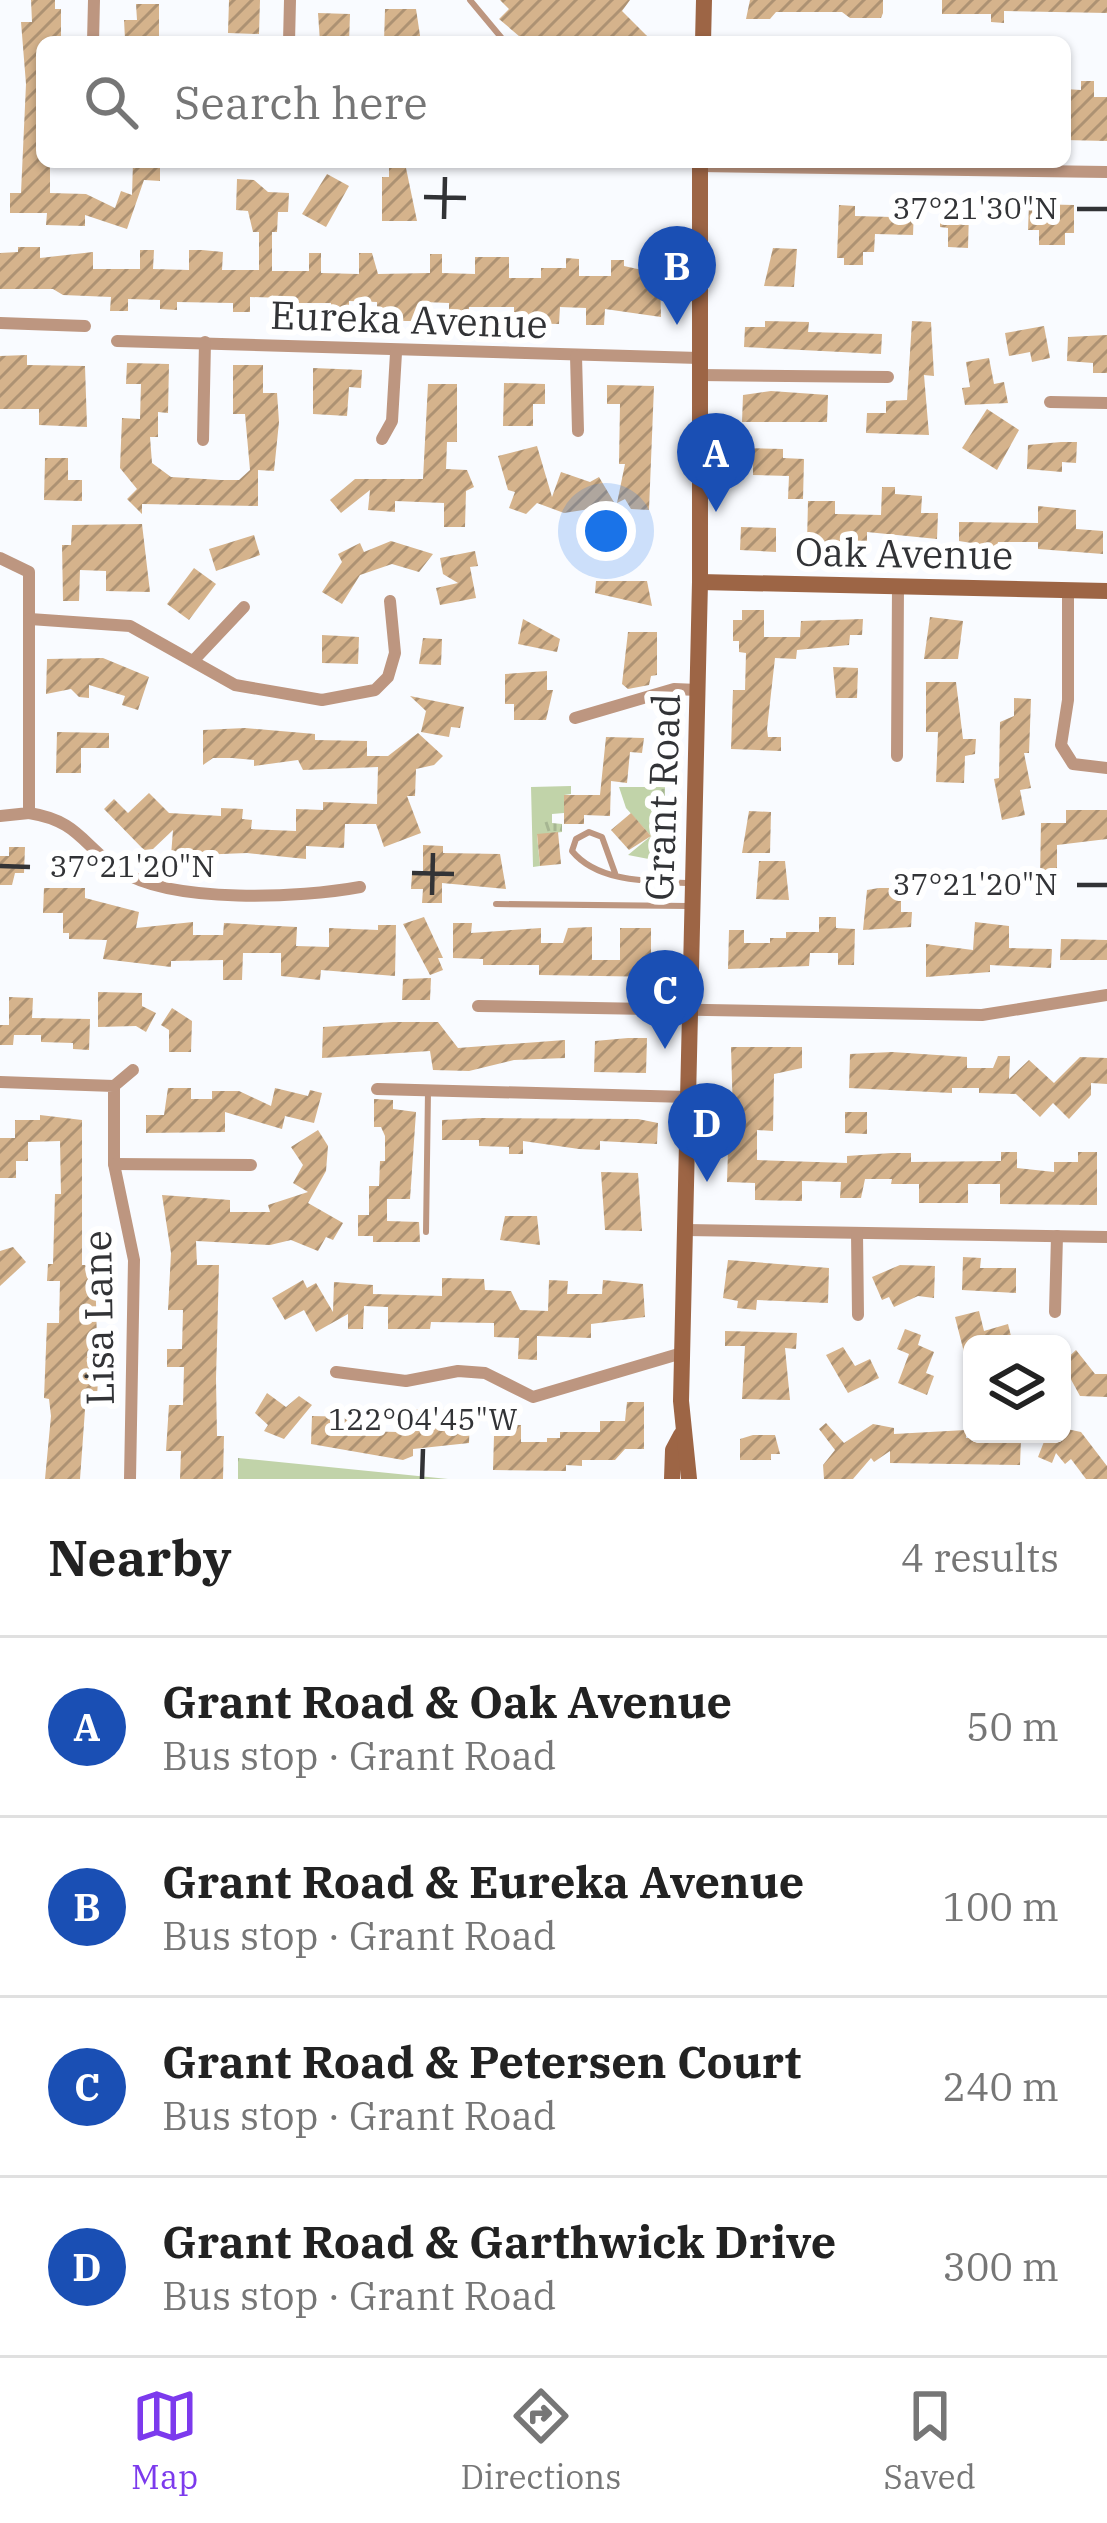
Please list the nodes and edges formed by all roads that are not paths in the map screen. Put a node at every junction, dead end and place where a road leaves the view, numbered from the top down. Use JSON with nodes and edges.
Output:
{"nodes":[{"id":1,"x":94,"y":0,"type":"edge"},
{"id":2,"x":290,"y":0,"type":"edge"},
{"id":3,"x":470,"y":0,"type":"edge"},
{"id":4,"x":704,"y":0,"type":"edge"},
{"id":5,"x":93,"y":36,"type":"edge"},
{"id":6,"x":289,"y":36,"type":"edge"},
{"id":7,"x":500,"y":36,"type":"edge"},
{"id":8,"x":703,"y":36,"type":"edge"},
{"id":9,"x":700,"y":168,"type":"edge"},
{"id":10,"x":904,"y":168,"type":"edge"},
{"id":11,"x":1107,"y":172,"type":"edge"},
{"id":12,"x":0,"y":323,"type":"edge"},
{"id":13,"x":85,"y":326,"type":"dead end"},
{"id":14,"x":117,"y":341,"type":"dead end"},
{"id":15,"x":205,"y":341,"type":"junction"},
{"id":16,"x":396,"y":353,"type":"junction"},
{"id":17,"x":576,"y":356,"type":"junction"},
{"id":18,"x":699,"y":366,"type":"junction"},
{"id":19,"x":888,"y":376,"type":"dead end"},
{"id":20,"x":1050,"y":402,"type":"dead end"},
{"id":21,"x":1107,"y":403,"type":"edge"},
{"id":22,"x":578,"y":431,"type":"dead end"},
{"id":23,"x":382,"y":439,"type":"dead end"},
{"id":24,"x":203,"y":440,"type":"dead end"},
{"id":25,"x":0,"y":558,"type":"edge"},
{"id":26,"x":700,"y":582,"type":"junction"},
{"id":27,"x":898,"y":585,"type":"junction"},
{"id":28,"x":1068,"y":590,"type":"junction"},
{"id":29,"x":1107,"y":591,"type":"edge"},
{"id":30,"x":390,"y":601,"type":"dead end"},
{"id":31,"x":244,"y":607,"type":"dead end"},
{"id":32,"x":30,"y":619,"type":"junction"},
{"id":33,"x":194,"y":659,"type":"junction"},
{"id":34,"x":698,"y":690,"type":"junction"},
{"id":35,"x":575,"y":718,"type":"dead end"},
{"id":36,"x":897,"y":756,"type":"dead end"},
{"id":37,"x":1107,"y":768,"type":"edge"},
{"id":38,"x":29,"y":813,"type":"junction"},
{"id":39,"x":0,"y":816,"type":"edge"},
{"id":40,"x":615,"y":873,"type":"junction"},
{"id":41,"x":693,"y":884,"type":"junction"},
{"id":42,"x":361,"y":886,"type":"dead end"},
{"id":43,"x":496,"y":904,"type":"dead end"},
{"id":44,"x":692,"y":906,"type":"junction"},
{"id":45,"x":1107,"y":995,"type":"edge"},
{"id":46,"x":478,"y":1006,"type":"dead end"},
{"id":47,"x":690,"y":1008,"type":"junction"},
{"id":48,"x":134,"y":1070,"type":"dead end"},
{"id":49,"x":0,"y":1082,"type":"edge"},
{"id":50,"x":114,"y":1086,"type":"junction"},
{"id":51,"x":376,"y":1090,"type":"dead end"},
{"id":52,"x":428,"y":1090,"type":"junction"},
{"id":53,"x":688,"y":1097,"type":"junction"},
{"id":54,"x":114,"y":1163,"type":"junction"},
{"id":55,"x":251,"y":1165,"type":"dead end"},
{"id":56,"x":686,"y":1229,"type":"junction"},
{"id":57,"x":426,"y":1232,"type":"dead end"},
{"id":58,"x":856,"y":1233,"type":"junction"},
{"id":59,"x":1057,"y":1236,"type":"junction"},
{"id":60,"x":1107,"y":1238,"type":"edge"},
{"id":61,"x":1054,"y":1312,"type":"dead end"},
{"id":62,"x":857,"y":1315,"type":"dead end"},
{"id":63,"x":682,"y":1353,"type":"junction"},
{"id":64,"x":337,"y":1372,"type":"dead end"},
{"id":65,"x":681,"y":1435,"type":"junction"},
{"id":66,"x":130,"y":1479,"type":"edge"},
{"id":67,"x":672,"y":1479,"type":"edge"},
{"id":68,"x":689,"y":1479,"type":"edge"}],
"edges":[{"from":1,"to":5,"type":"street"},
{"from":2,"to":6,"type":"street"},
{"from":3,"to":7,"type":"lane"},
{"from":4,"to":8,"type":"main road"},
{"from":9,"to":18,"type":"main road","name":"Grant Road"},
{"from":10,"to":11,"type":"street"},
{"from":12,"to":13,"type":"street"},
{"from":14,"to":15,"type":"street","name":"Eureka Avenue"},
{"from":15,"to":16,"type":"street","name":"Eureka Avenue"},
{"from":15,"to":24,"type":"street"},
{"from":16,"to":17,"type":"street","name":"Eureka Avenue"},
{"from":16,"to":23,"type":"street"},
{"from":17,"to":18,"type":"street","name":"Eureka Avenue"},
{"from":17,"to":22,"type":"street"},
{"from":18,"to":19,"type":"street","name":"Eureka Avenue"},
{"from":18,"to":26,"type":"main road","name":"Grant Road"},
{"from":20,"to":21,"type":"street"},
{"from":25,"to":32,"type":"street"},
{"from":26,"to":27,"type":"main road","name":"Oak Avenue"},
{"from":26,"to":34,"type":"main road","name":"Grant Road"},
{"from":27,"to":28,"type":"main road","name":"Oak Avenue"},
{"from":27,"to":36,"type":"street"},
{"from":28,"to":29,"type":"main road","name":"Oak Avenue"},
{"from":28,"to":37,"type":"street"},
{"from":30,"to":33,"type":"street"},
{"from":31,"to":33,"type":"street"},
{"from":32,"to":33,"type":"street"},
{"from":32,"to":38,"type":"street"},
{"from":34,"to":35,"type":"street"},
{"from":34,"to":41,"type":"main road","name":"Grant Road"},
{"from":38,"to":39,"type":"street"},
{"from":38,"to":42,"type":"street"},
{"from":40,"to":40,"type":"lane"},
{"from":40,"to":41,"type":"lane"},
{"from":41,"to":44,"type":"main road","name":"Grant Road"},
{"from":43,"to":44,"type":"lane"},
{"from":44,"to":47,"type":"main road","name":"Grant Road"},
{"from":45,"to":47,"type":"street"},
{"from":46,"to":47,"type":"street"},
{"from":47,"to":53,"type":"main road","name":"Grant Road"},
{"from":48,"to":50,"type":"street"},
{"from":49,"to":50,"type":"street"},
{"from":50,"to":54,"type":"street","name":"Lisa Lane"},
{"from":51,"to":52,"type":"street"},
{"from":52,"to":53,"type":"street"},
{"from":52,"to":57,"type":"lane"},
{"from":53,"to":56,"type":"main road","name":"Grant Road"},
{"from":54,"to":55,"type":"street"},
{"from":54,"to":66,"type":"street","name":"Lisa Lane"},
{"from":56,"to":58,"type":"street"},
{"from":56,"to":63,"type":"main road","name":"Grant Road"},
{"from":58,"to":59,"type":"street"},
{"from":58,"to":62,"type":"street"},
{"from":59,"to":60,"type":"street"},
{"from":59,"to":61,"type":"street"},
{"from":63,"to":64,"type":"street"},
{"from":63,"to":65,"type":"main road","name":"Grant Road"},
{"from":65,"to":67,"type":"main road","name":"Grant Road"},
{"from":65,"to":68,"type":"main road","name":"Grant Road"}]}
